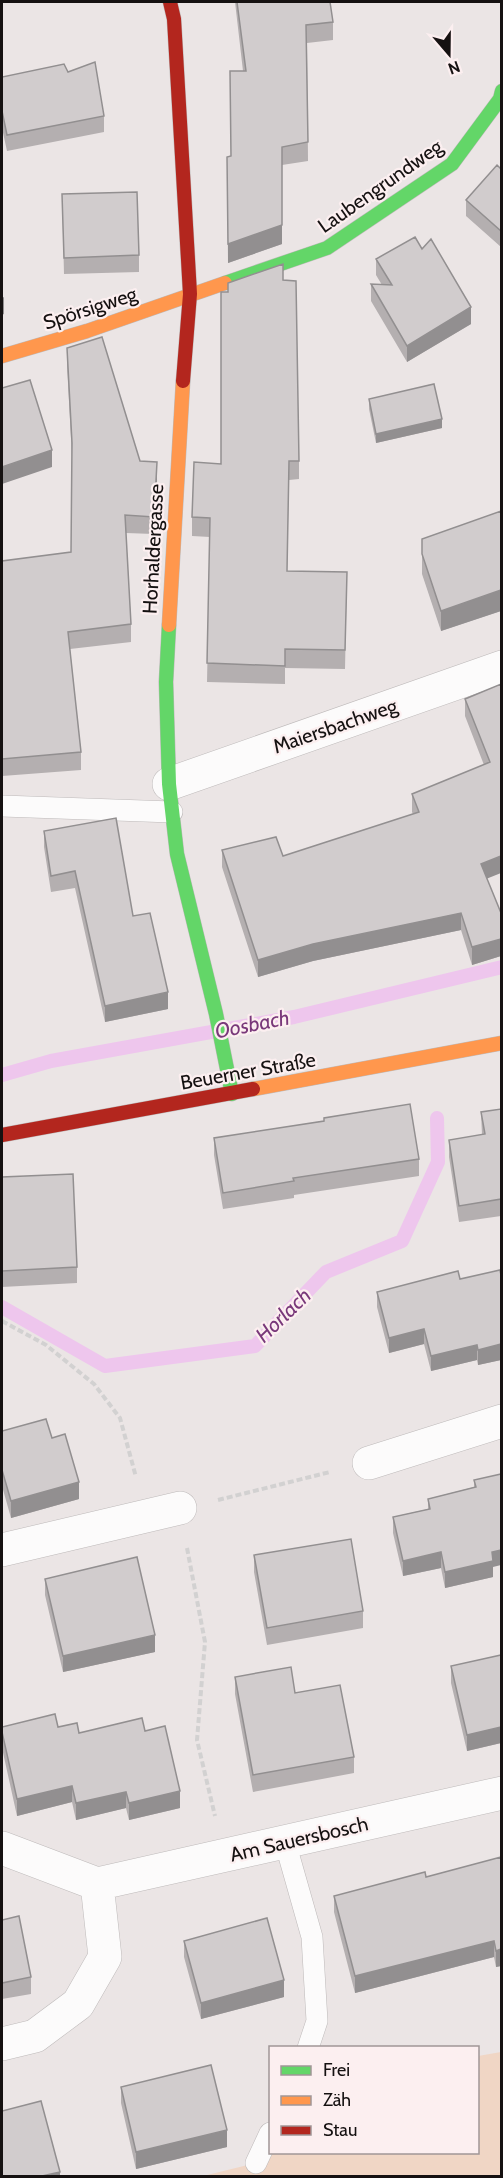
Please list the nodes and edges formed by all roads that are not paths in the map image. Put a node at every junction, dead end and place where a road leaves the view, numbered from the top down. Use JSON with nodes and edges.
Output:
{"nodes":[{"id":1,"x":170,"y":2,"type":"edge"},
{"id":2,"x":501,"y":97,"type":"edge"},
{"id":3,"x":190,"y":294,"type":"junction"},
{"id":4,"x":2,"y":356,"type":"edge"},
{"id":5,"x":501,"y":667,"type":"edge"},
{"id":6,"x":171,"y":798,"type":"junction"},
{"id":7,"x":2,"y":806,"type":"edge"},
{"id":8,"x":501,"y":1043,"type":"edge"},
{"id":9,"x":232,"y":1094,"type":"junction"},
{"id":10,"x":2,"y":1135,"type":"edge"},
{"id":11,"x":501,"y":1421,"type":"edge"},
{"id":12,"x":369,"y":1463,"type":"road end"},
{"id":13,"x":180,"y":1508,"type":"road end"},
{"id":14,"x":2,"y":1550,"type":"edge"},
{"id":15,"x":501,"y":1793,"type":"edge"},
{"id":16,"x":285,"y":1842,"type":"junction"},
{"id":17,"x":2,"y":1848,"type":"edge"},
{"id":18,"x":97,"y":1884,"type":"junction"},
{"id":19,"x":2,"y":2044,"type":"edge"},
{"id":20,"x":309,"y":2046,"type":"edge"},
{"id":21,"x":269,"y":2135,"type":"edge"},
{"id":22,"x":256,"y":2163,"type":"dead end"}],
"edges":[{"from":1,"to":3,"type":"street","name":"Horhaldergasse"},
{"from":2,"to":3,"type":"street","name":"Laubengrundweg"},
{"from":3,"to":4,"type":"street","name":"Spörsigweg"},
{"from":3,"to":6,"type":"street","name":"Horhaldergasse"},
{"from":5,"to":6,"type":"street","name":"Maiersbachweg"},
{"from":6,"to":7,"type":"lane"},
{"from":6,"to":9,"type":"street","name":"Horhaldergasse"},
{"from":8,"to":9,"type":"street","name":"Beuerner Straße"},
{"from":9,"to":10,"type":"street","name":"Beuerner Straße"},
{"from":11,"to":12,"type":"street"},
{"from":13,"to":14,"type":"street"},
{"from":15,"to":16,"type":"street","name":"Am Sauersbosch"},
{"from":16,"to":18,"type":"street","name":"Am Sauersbosch"},
{"from":16,"to":20,"type":"lane"},
{"from":17,"to":18,"type":"street"},
{"from":18,"to":19,"type":"street"},
{"from":21,"to":22,"type":"lane"}]}
